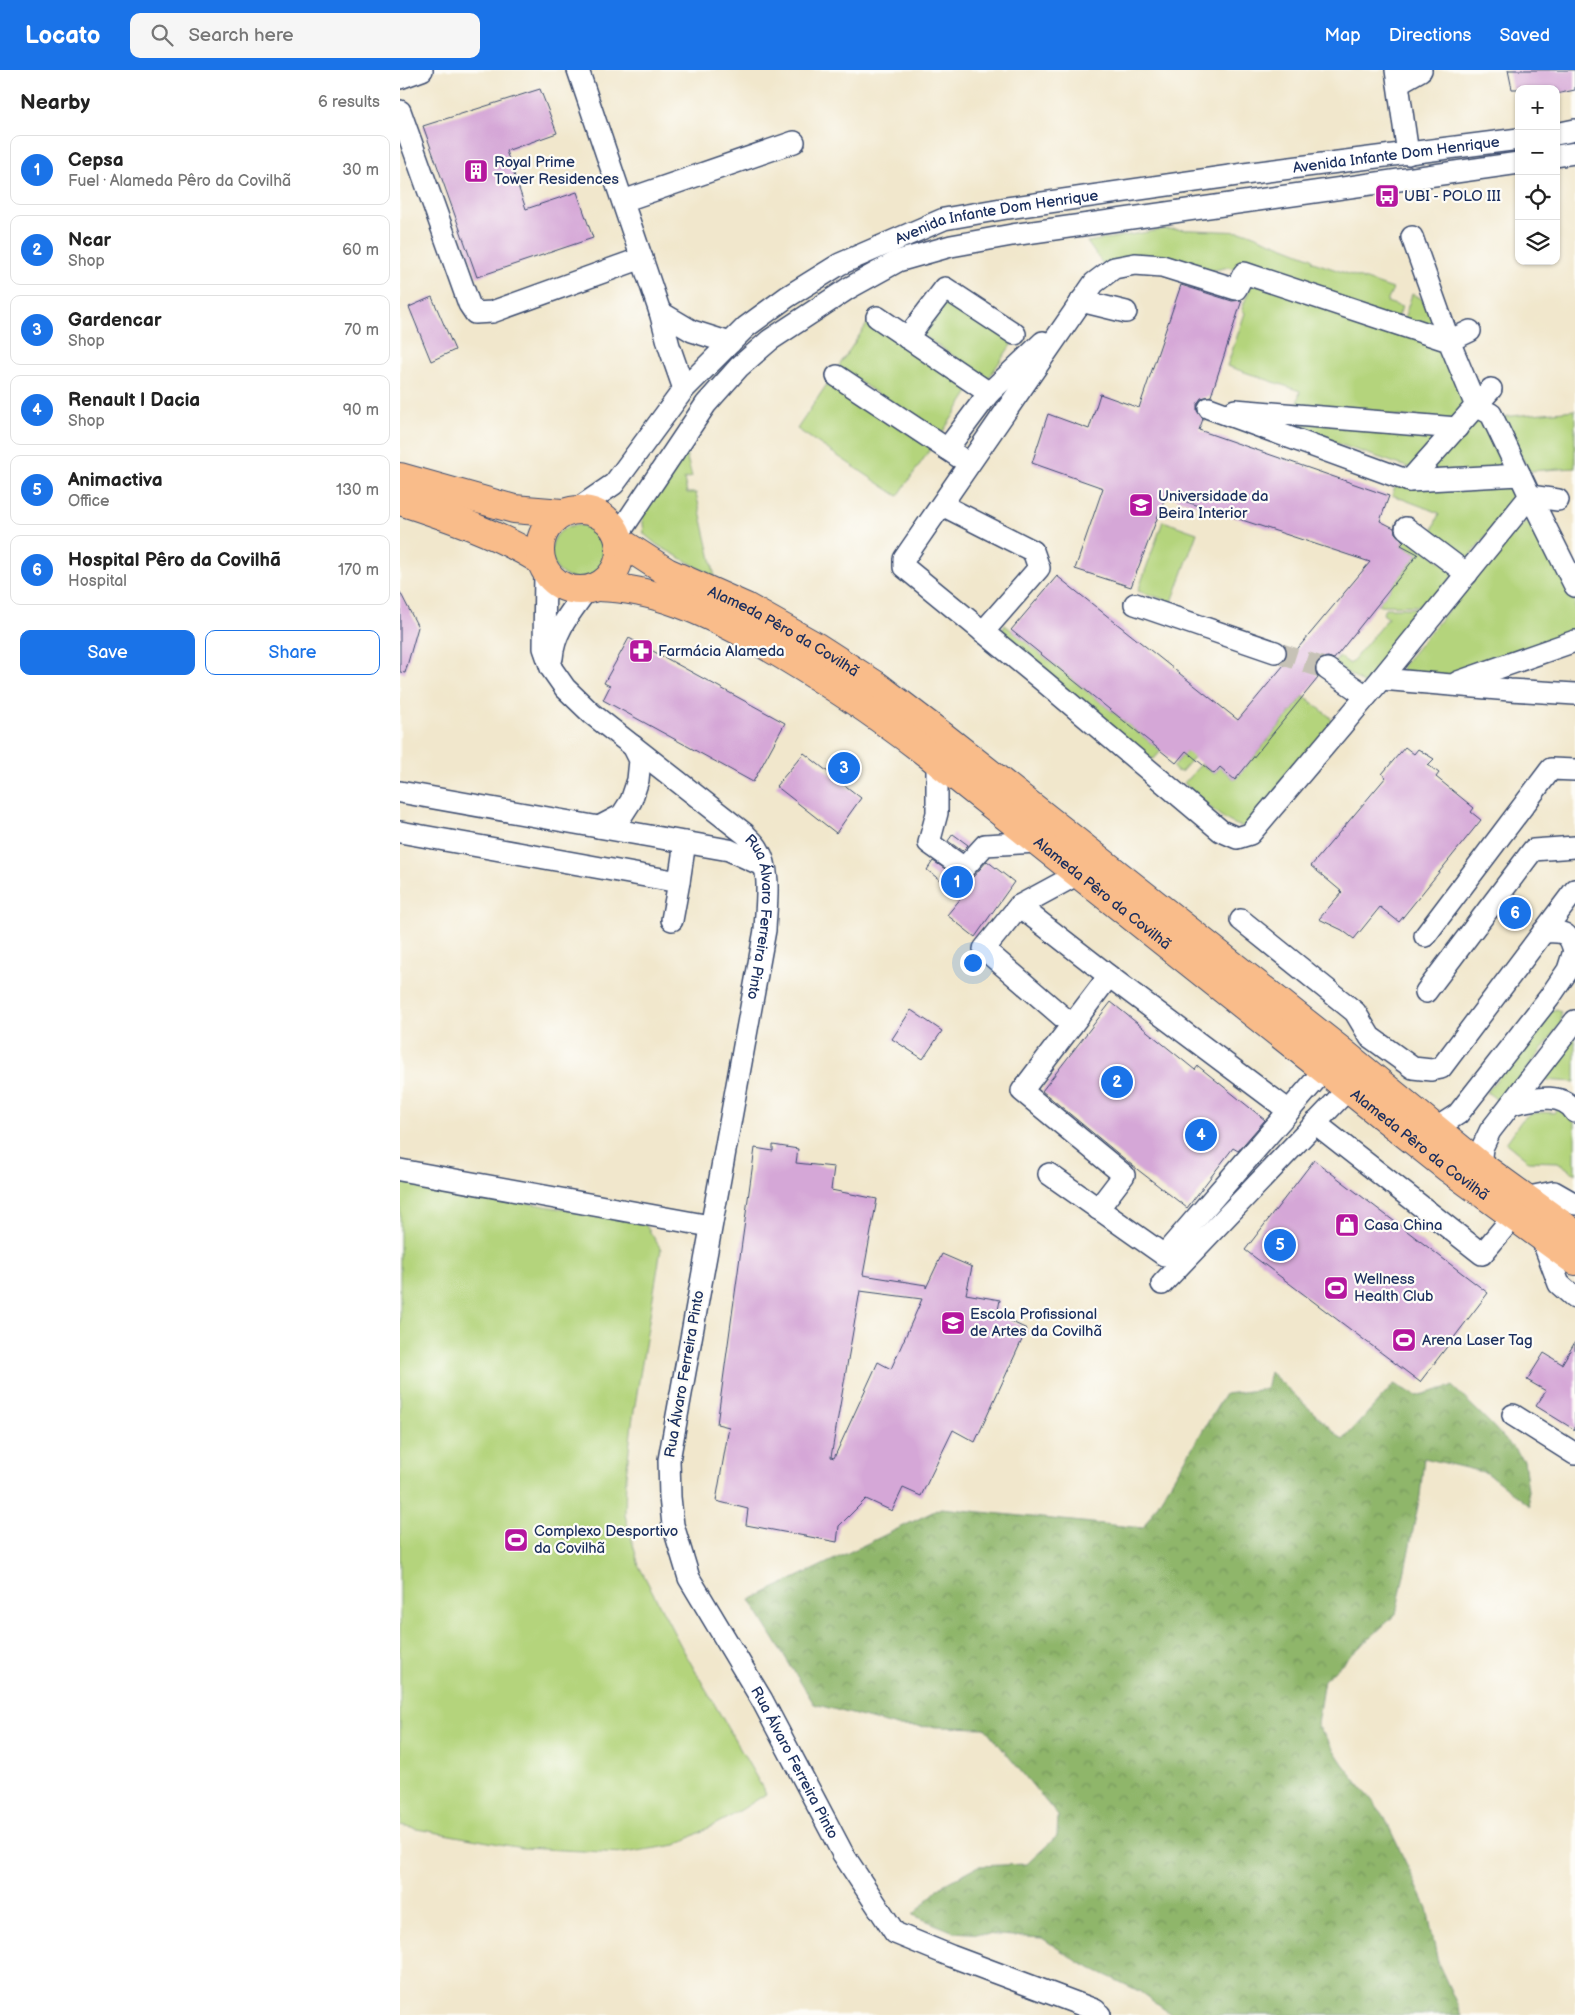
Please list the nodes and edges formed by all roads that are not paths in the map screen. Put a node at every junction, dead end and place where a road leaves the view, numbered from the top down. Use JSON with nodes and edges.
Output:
{"nodes":[{"id":1,"x":422,"y":70,"type":"edge"},
{"id":2,"x":578,"y":70,"type":"edge"},
{"id":3,"x":1421,"y":70,"type":"edge"},
{"id":4,"x":1397,"y":76,"type":"edge"},
{"id":5,"x":400,"y":78,"type":"edge"},
{"id":6,"x":400,"y":111,"type":"edge"},
{"id":7,"x":1575,"y":130,"type":"edge"},
{"id":8,"x":1560,"y":133,"type":"edge"},
{"id":9,"x":1515,"y":140,"type":"edge"},
{"id":10,"x":794,"y":142,"type":"dead end"},
{"id":11,"x":1575,"y":153,"type":"edge"},
{"id":12,"x":1408,"y":154,"type":"junction"},
{"id":13,"x":1560,"y":155,"type":"edge"},
{"id":14,"x":1515,"y":164,"type":"edge"},
{"id":15,"x":623,"y":201,"type":"junction"},
{"id":16,"x":1412,"y":237,"type":"dead end"},
{"id":17,"x":642,"y":258,"type":"junction"},
{"id":18,"x":1081,"y":301,"type":"junction"},
{"id":19,"x":660,"y":312,"type":"junction"},
{"id":20,"x":1126,"y":312,"type":"dead end"},
{"id":21,"x":877,"y":318,"type":"dead end"},
{"id":22,"x":1069,"y":319,"type":"junction"},
{"id":23,"x":1470,"y":331,"type":"dead end"},
{"id":24,"x":1015,"y":334,"type":"dead end"},
{"id":25,"x":908,"y":338,"type":"junction"},
{"id":26,"x":1448,"y":341,"type":"junction"},
{"id":27,"x":730,"y":343,"type":"junction"},
{"id":28,"x":837,"y":376,"type":"dead end"},
{"id":29,"x":684,"y":389,"type":"junction"},
{"id":30,"x":1491,"y":389,"type":"dead end"},
{"id":31,"x":989,"y":393,"type":"junction"},
{"id":32,"x":1476,"y":406,"type":"junction"},
{"id":33,"x":1457,"y":428,"type":"junction"},
{"id":34,"x":947,"y":449,"type":"junction"},
{"id":35,"x":970,"y":464,"type":"junction"},
{"id":36,"x":1520,"y":475,"type":"junction"},
{"id":37,"x":400,"y":477,"type":"edge"},
{"id":38,"x":1409,"y":481,"type":"junction"},
{"id":39,"x":1530,"y":496,"type":"junction"},
{"id":40,"x":1558,"y":500,"type":"dead end"},
{"id":41,"x":400,"y":502,"type":"edge"},
{"id":42,"x":942,"y":506,"type":"junction"},
{"id":43,"x":569,"y":512,"type":"junction"},
{"id":44,"x":1406,"y":528,"type":"dead end"},
{"id":45,"x":619,"y":538,"type":"junction"},
{"id":46,"x":543,"y":566,"type":"junction"},
{"id":47,"x":1467,"y":574,"type":"junction"},
{"id":48,"x":1575,"y":586,"type":"edge"},
{"id":49,"x":592,"y":589,"type":"junction"},
{"id":50,"x":1135,"y":604,"type":"dead end"},
{"id":51,"x":983,"y":632,"type":"junction"},
{"id":52,"x":1575,"y":641,"type":"edge"},
{"id":53,"x":1275,"y":652,"type":"tunnel mouth"},
{"id":54,"x":551,"y":668,"type":"junction"},
{"id":55,"x":1327,"y":669,"type":"tunnel mouth"},
{"id":56,"x":1381,"y":679,"type":"junction"},
{"id":57,"x":1451,"y":685,"type":"junction"},
{"id":58,"x":1575,"y":694,"type":"edge"},
{"id":59,"x":1366,"y":696,"type":"junction"},
{"id":60,"x":633,"y":746,"type":"junction"},
{"id":61,"x":937,"y":761,"type":"junction"},
{"id":62,"x":1575,"y":770,"type":"edge"},
{"id":63,"x":400,"y":792,"type":"edge"},
{"id":64,"x":599,"y":827,"type":"junction"},
{"id":65,"x":400,"y":832,"type":"edge"},
{"id":66,"x":685,"y":842,"type":"junction"},
{"id":67,"x":1038,"y":842,"type":"junction"},
{"id":68,"x":1575,"y":847,"type":"edge"},
{"id":69,"x":764,"y":866,"type":"junction"},
{"id":70,"x":1078,"y":874,"type":"junction"},
{"id":71,"x":679,"y":882,"type":"junction"},
{"id":72,"x":1575,"y":890,"type":"edge"},
{"id":73,"x":1019,"y":906,"type":"junction"},
{"id":74,"x":672,"y":920,"type":"dead end"},
{"id":75,"x":1241,"y":920,"type":"dead end"},
{"id":76,"x":1543,"y":932,"type":"junction"},
{"id":77,"x":1425,"y":936,"type":"dead end"},
{"id":78,"x":1575,"y":950,"type":"edge"},
{"id":79,"x":1109,"y":976,"type":"junction"},
{"id":80,"x":1426,"y":992,"type":"dead end"},
{"id":81,"x":1575,"y":1021,"type":"edge"},
{"id":82,"x":1072,"y":1025,"type":"junction"},
{"id":83,"x":1325,"y":1069,"type":"junction"},
{"id":84,"x":1349,"y":1088,"type":"junction"},
{"id":85,"x":1511,"y":1104,"type":"junction"},
{"id":86,"x":1289,"y":1111,"type":"junction"},
{"id":87,"x":1575,"y":1112,"type":"edge"},
{"id":88,"x":1315,"y":1123,"type":"junction"},
{"id":89,"x":1429,"y":1125,"type":"junction"},
{"id":90,"x":1480,"y":1165,"type":"junction"},
{"id":91,"x":400,"y":1170,"type":"edge"},
{"id":92,"x":1049,"y":1174,"type":"dead end"},
{"id":93,"x":1575,"y":1204,"type":"edge"},
{"id":94,"x":1519,"y":1207,"type":"junction"},
{"id":95,"x":1098,"y":1209,"type":"junction"},
{"id":96,"x":710,"y":1226,"type":"junction"},
{"id":97,"x":1575,"y":1234,"type":"edge"},
{"id":98,"x":1542,"y":1239,"type":"junction"},
{"id":99,"x":1575,"y":1261,"type":"edge"},
{"id":100,"x":1162,"y":1284,"type":"dead end"},
{"id":101,"x":1575,"y":1298,"type":"edge"},
{"id":102,"x":1513,"y":1415,"type":"dead end"},
{"id":103,"x":1575,"y":1454,"type":"edge"},
{"id":104,"x":1100,"y":2015,"type":"edge"}],
"edges":[{"from":1,"to":5,"type":"street"},
{"from":2,"to":15,"type":"street"},
{"from":3,"to":4,"type":"street"},
{"from":4,"to":12,"type":"street"},
{"from":6,"to":17,"type":"street"},
{"from":7,"to":8,"type":"street"},
{"from":9,"to":12,"type":"street","name":"Avenida Infante Dom Henrique"},
{"from":10,"to":15,"type":"street"},
{"from":11,"to":13,"type":"street"},
{"from":12,"to":27,"type":"street","name":"Avenida Infante Dom Henrique"},
{"from":14,"to":45,"type":"street","name":"Avenida Infante Dom Henrique"},
{"from":15,"to":17,"type":"street"},
{"from":16,"to":26,"type":"street"},
{"from":17,"to":19,"type":"street"},
{"from":18,"to":20,"type":"street"},
{"from":18,"to":22,"type":"street"},
{"from":18,"to":26,"type":"street"},
{"from":19,"to":27,"type":"street"},
{"from":19,"to":29,"type":"street"},
{"from":21,"to":25,"type":"street"},
{"from":22,"to":31,"type":"street"},
{"from":22,"to":35,"type":"street"},
{"from":23,"to":26,"type":"street"},
{"from":24,"to":25,"type":"street"},
{"from":25,"to":31,"type":"street"},
{"from":26,"to":32,"type":"street"},
{"from":27,"to":29,"type":"street","name":"Avenida Infante Dom Henrique"},
{"from":28,"to":34,"type":"street"},
{"from":29,"to":43,"type":"street","name":"Avenida Infante Dom Henrique"},
{"from":30,"to":32,"type":"street"},
{"from":31,"to":34,"type":"street"},
{"from":32,"to":33,"type":"street"},
{"from":32,"to":36,"type":"street"},
{"from":33,"to":38,"type":"street"},
{"from":33,"to":38,"type":"street"},
{"from":34,"to":35,"type":"street"},
{"from":35,"to":42,"type":"street"},
{"from":36,"to":38,"type":"street"},
{"from":36,"to":39,"type":"street"},
{"from":37,"to":43,"type":"main road"},
{"from":39,"to":40,"type":"street"},
{"from":39,"to":47,"type":"street"},
{"from":39,"to":48,"type":"street"},
{"from":41,"to":46,"type":"main road"},
{"from":42,"to":51,"type":"street"},
{"from":42,"to":51,"type":"street"},
{"from":43,"to":45,"type":"main road"},
{"from":43,"to":46,"type":"main road"},
{"from":44,"to":47,"type":"street"},
{"from":45,"to":49,"type":"main road"},
{"from":45,"to":89,"type":"main road","name":"Alameda Pêro da Covilhã"},
{"from":46,"to":49,"type":"main road"},
{"from":46,"to":54,"type":"street","name":"Rua Álvaro Ferreira Pinto"},
{"from":47,"to":56,"type":"street"},
{"from":49,"to":54,"type":"street"},
{"from":49,"to":61,"type":"main road","name":"Alameda Pêro da Covilhã"},
{"from":50,"to":53,"type":"street"},
{"from":51,"to":59,"type":"street"},
{"from":52,"to":57,"type":"street"},
{"from":54,"to":60,"type":"street","name":"Rua Álvaro Ferreira Pinto"},
{"from":55,"to":59,"type":"street"},
{"from":56,"to":57,"type":"street"},
{"from":56,"to":59,"type":"street"},
{"from":57,"to":58,"type":"street"},
{"from":60,"to":64,"type":"street"},
{"from":60,"to":69,"type":"street","name":"Rua Álvaro Ferreira Pinto"},
{"from":61,"to":67,"type":"main road","name":"Alameda Pêro da Covilhã"},
{"from":61,"to":67,"type":"street"},
{"from":62,"to":77,"type":"street"},
{"from":63,"to":64,"type":"street"},
{"from":64,"to":66,"type":"street"},
{"from":65,"to":71,"type":"street"},
{"from":66,"to":69,"type":"street"},
{"from":66,"to":71,"type":"street"},
{"from":67,"to":70,"type":"main road","name":"Alameda Pêro da Covilhã"},
{"from":68,"to":80,"type":"street"},
{"from":69,"to":96,"type":"street","name":"Rua Álvaro Ferreira Pinto"},
{"from":70,"to":73,"type":"street"},
{"from":70,"to":83,"type":"main road","name":"Alameda Pêro da Covilhã"},
{"from":71,"to":74,"type":"street"},
{"from":72,"to":76,"type":"street"},
{"from":73,"to":79,"type":"street"},
{"from":73,"to":82,"type":"street"},
{"from":75,"to":76,"type":"street"},
{"from":76,"to":78,"type":"street"},
{"from":78,"to":89,"type":"street"},
{"from":79,"to":82,"type":"street"},
{"from":79,"to":86,"type":"street"},
{"from":81,"to":85,"type":"street"},
{"from":82,"to":95,"type":"street"},
{"from":83,"to":84,"type":"main road","name":"Alameda Pêro da Covilhã"},
{"from":83,"to":86,"type":"street"},
{"from":84,"to":88,"type":"street"},
{"from":84,"to":94,"type":"main road","name":"Alameda Pêro da Covilhã"},
{"from":85,"to":87,"type":"street"},
{"from":85,"to":90,"type":"street"},
{"from":86,"to":95,"type":"street"},
{"from":88,"to":94,"type":"street"},
{"from":88,"to":100,"type":"street"},
{"from":89,"to":90,"type":"main road","name":"Alameda Pêro da Covilhã"},
{"from":90,"to":94,"type":"main road","name":"Alameda Pêro da Covilhã"},
{"from":91,"to":96,"type":"street"},
{"from":92,"to":95,"type":"street"},
{"from":93,"to":94,"type":"street"},
{"from":94,"to":97,"type":"main road","name":"Alameda Pêro da Covilhã"},
{"from":94,"to":98,"type":"main road","name":"Alameda Pêro da Covilhã"},
{"from":96,"to":104,"type":"street","name":"Rua Álvaro Ferreira Pinto"},
{"from":98,"to":99,"type":"main road","name":"Alameda Pêro da Covilhã"},
{"from":98,"to":101,"type":"street"},
{"from":102,"to":103,"type":"street"}]}
